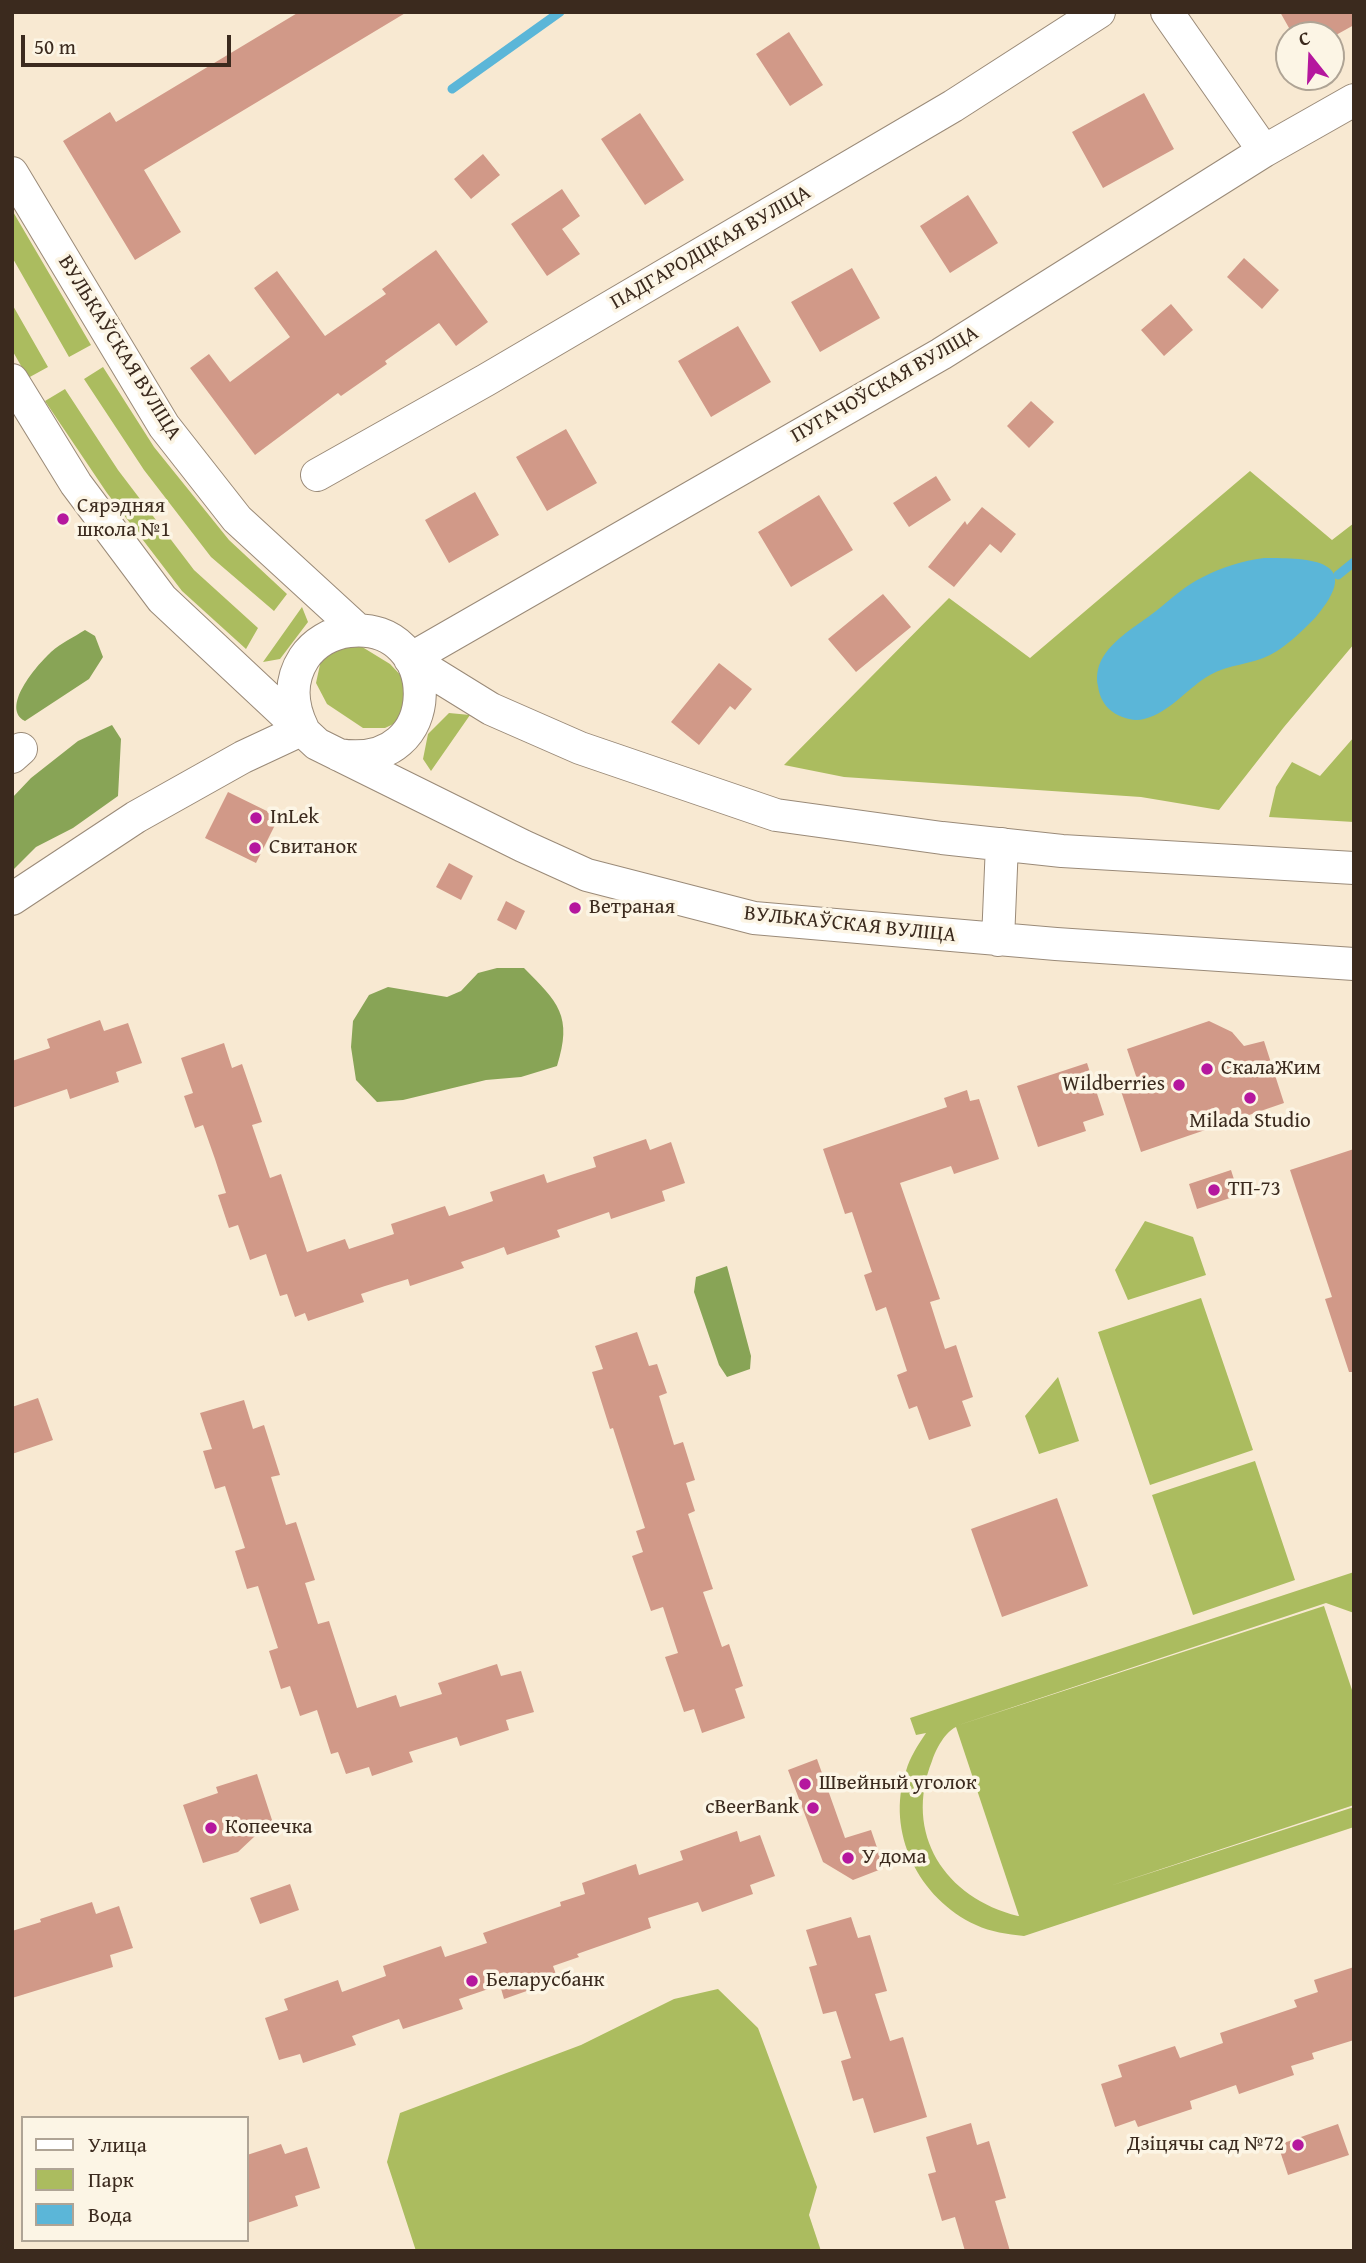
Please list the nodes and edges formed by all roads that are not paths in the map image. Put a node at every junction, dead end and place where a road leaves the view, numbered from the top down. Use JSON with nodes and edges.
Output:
{"nodes":[{"id":1,"x":1099,"y":12,"type":"edge"},
{"id":2,"x":1167,"y":12,"type":"edge"},
{"id":3,"x":1354,"y":100,"type":"edge"},
{"id":4,"x":1264,"y":151,"type":"junction"},
{"id":5,"x":12,"y":173,"type":"edge"},
{"id":6,"x":12,"y":380,"type":"edge"},
{"id":7,"x":317,"y":475,"type":"dead end"},
{"id":8,"x":358,"y":630,"type":"junction"},
{"id":9,"x":410,"y":659,"type":"junction"},
{"id":10,"x":303,"y":729,"type":"junction"},
{"id":11,"x":335,"y":754,"type":"junction"},
{"id":12,"x":1002,"y":844,"type":"junction"},
{"id":13,"x":1354,"y":868,"type":"edge"},
{"id":14,"x":12,"y":899,"type":"edge"},
{"id":15,"x":998,"y":940,"type":"junction"},
{"id":16,"x":1354,"y":964,"type":"edge"}],
"edges":[{"from":1,"to":7,"type":"street","name":"ПАДГАРОДЦКАЯ ВУЛІЦА"},
{"from":2,"to":4,"type":"street"},
{"from":3,"to":4,"type":"street","name":"ПУГАЧОЎСКАЯ ВУЛІЦА"},
{"from":4,"to":9,"type":"street","name":"ПУГАЧОЎСКАЯ ВУЛІЦА"},
{"from":5,"to":8,"type":"street","name":"ВУЛЬКАЎСКАЯ ВУЛІЦА"},
{"from":6,"to":10,"type":"street","name":"ВУЛЬКАЎСКАЯ ВУЛІЦА"},
{"from":8,"to":9,"type":"street","name":"ВУЛЬКАЎСКАЯ ВУЛІЦА"},
{"from":8,"to":10,"type":"street"},
{"from":9,"to":11,"type":"street"},
{"from":9,"to":12,"type":"street","name":"ВУЛЬКАЎСКАЯ ВУЛІЦА"},
{"from":10,"to":11,"type":"street","name":"ВУЛЬКАЎСКАЯ ВУЛІЦА"},
{"from":10,"to":14,"type":"street"},
{"from":11,"to":15,"type":"street","name":"ВУЛЬКАЎСКАЯ ВУЛІЦА"},
{"from":12,"to":13,"type":"street","name":"ВУЛЬКАЎСКАЯ ВУЛІЦА"},
{"from":12,"to":15,"type":"street"},
{"from":15,"to":16,"type":"street","name":"ВУЛЬКАЎСКАЯ ВУЛІЦА"}]}
